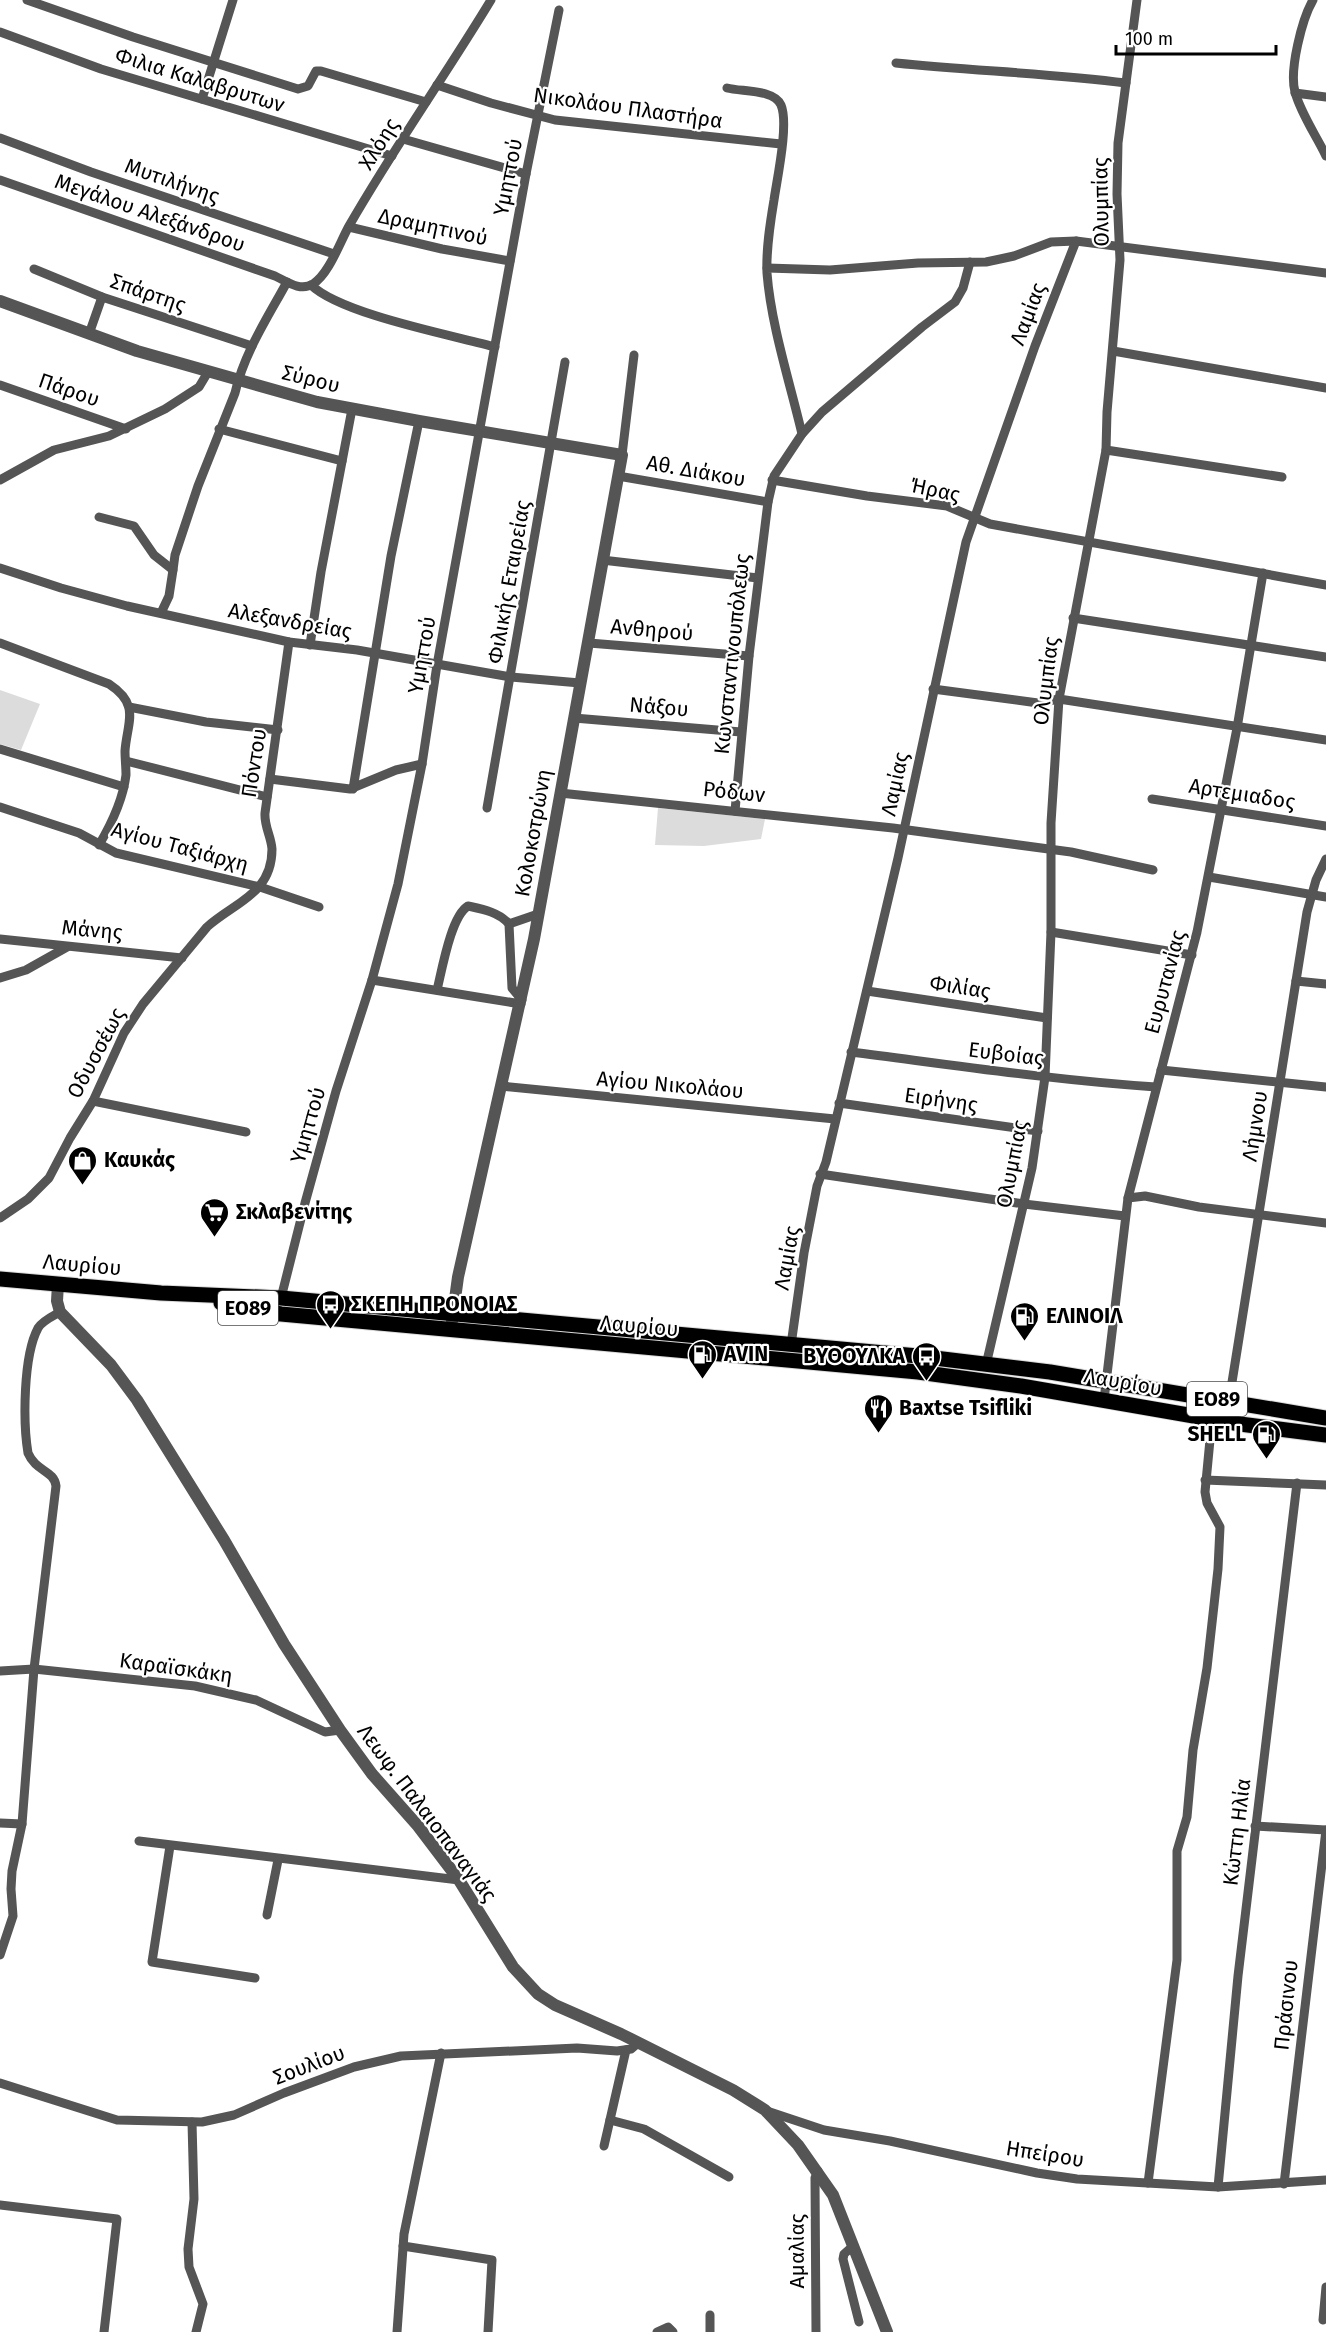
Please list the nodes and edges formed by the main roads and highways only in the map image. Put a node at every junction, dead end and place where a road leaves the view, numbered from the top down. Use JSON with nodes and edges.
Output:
{"nodes":[{"id":1,"x":0,"y":1279,"type":"edge"},
{"id":2,"x":161,"y":1293,"type":"junction"},
{"id":3,"x":1326,"y":1418,"type":"edge"},
{"id":4,"x":1326,"y":1435,"type":"edge"}],
"edges":[{"from":1,"to":2,"type":"main road","name":"Λαυρίου","number":"ΕΟ89"},
{"from":2,"to":3,"type":"main road","name":"Λαυρίου","number":"ΕΟ89"},
{"from":2,"to":4,"type":"main road","name":"Λαυρίου","number":"ΕΟ89"}]}
